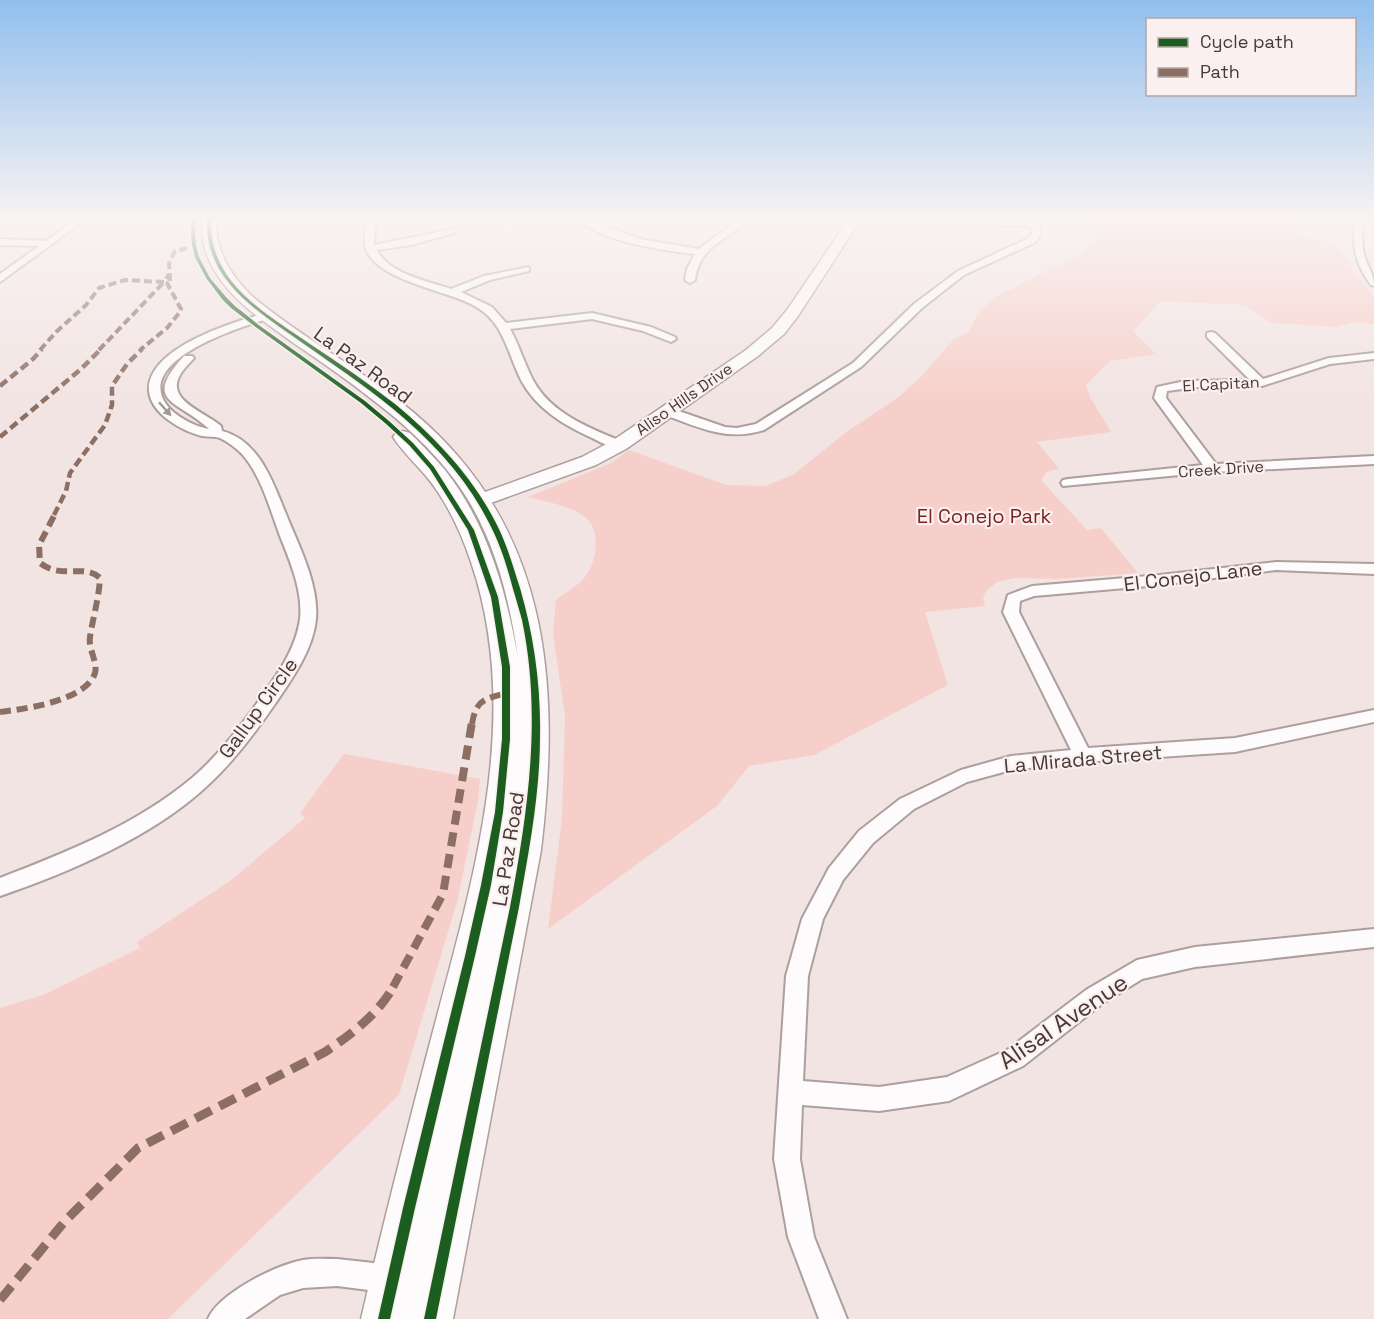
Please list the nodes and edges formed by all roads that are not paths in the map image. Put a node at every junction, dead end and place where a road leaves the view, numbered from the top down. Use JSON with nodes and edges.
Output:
{"nodes":[{"id":1,"x":210,"y":281,"type":"edge"},
{"id":2,"x":229,"y":281,"type":"edge"},
{"id":3,"x":418,"y":281,"type":"edge"},
{"id":4,"x":481,"y":281,"type":"edge"},
{"id":5,"x":813,"y":281,"type":"edge"},
{"id":6,"x":951,"y":281,"type":"edge"},
{"id":7,"x":453,"y":292,"type":"junction"},
{"id":8,"x":262,"y":321,"type":"junction"},
{"id":9,"x":504,"y":326,"type":"junction"},
{"id":10,"x":1211,"y":335,"type":"dead end"},
{"id":11,"x":671,"y":339,"type":"dead end"},
{"id":12,"x":1374,"y":356,"type":"edge"},
{"id":13,"x":1260,"y":383,"type":"junction"},
{"id":14,"x":667,"y":411,"type":"junction"},
{"id":15,"x":619,"y":445,"type":"junction"},
{"id":16,"x":1374,"y":459,"type":"edge"},
{"id":17,"x":1212,"y":468,"type":"junction"},
{"id":18,"x":1068,"y":483,"type":"dead end"},
{"id":19,"x":470,"y":503,"type":"junction"},
{"id":20,"x":1374,"y":569,"type":"edge"},
{"id":21,"x":1374,"y":716,"type":"edge"},
{"id":22,"x":1083,"y":755,"type":"junction"},
{"id":23,"x":0,"y":887,"type":"edge"},
{"id":24,"x":1374,"y":938,"type":"edge"},
{"id":25,"x":790,"y":1092,"type":"junction"},
{"id":26,"x":393,"y":1279,"type":"junction"},
{"id":27,"x":222,"y":1319,"type":"edge"},
{"id":28,"x":384,"y":1319,"type":"edge"},
{"id":29,"x":430,"y":1319,"type":"edge"},
{"id":30,"x":833,"y":1319,"type":"edge"}],
"edges":[{"from":1,"to":8,"type":"main road","name":"La Paz Road"},
{"from":2,"to":8,"type":"main road","name":"La Paz Road"},
{"from":3,"to":7,"type":"street"},
{"from":4,"to":7,"type":"street"},
{"from":5,"to":14,"type":"street","name":"Aliso Hills Drive"},
{"from":6,"to":14,"type":"street"},
{"from":7,"to":9,"type":"street"},
{"from":8,"to":19,"type":"main road","name":"La Paz Road"},
{"from":8,"to":23,"type":"street","name":"Gallup Circle"},
{"from":9,"to":11,"type":"street"},
{"from":9,"to":15,"type":"street"},
{"from":10,"to":13,"type":"street"},
{"from":12,"to":13,"type":"street","name":"El Capitan"},
{"from":13,"to":17,"type":"street","name":"El Capitan"},
{"from":14,"to":15,"type":"street","name":"Aliso Hills Drive"},
{"from":15,"to":19,"type":"street","name":"Aliso Hills Drive"},
{"from":16,"to":17,"type":"street","name":"Creek Drive"},
{"from":17,"to":18,"type":"street","name":"Creek Drive"},
{"from":19,"to":26,"type":"main road","name":"La Paz Road"},
{"from":19,"to":29,"type":"main road","name":"La Paz Road"},
{"from":20,"to":22,"type":"street","name":"El Conejo Lane"},
{"from":21,"to":22,"type":"street","name":"La Mirada Street"},
{"from":22,"to":25,"type":"street","name":"La Mirada Street"},
{"from":24,"to":25,"type":"street","name":"Alisal Avenue"},
{"from":25,"to":30,"type":"street","name":"La Mirada Street"},
{"from":26,"to":27,"type":"street"},
{"from":26,"to":28,"type":"main road","name":"La Paz Road"}]}
